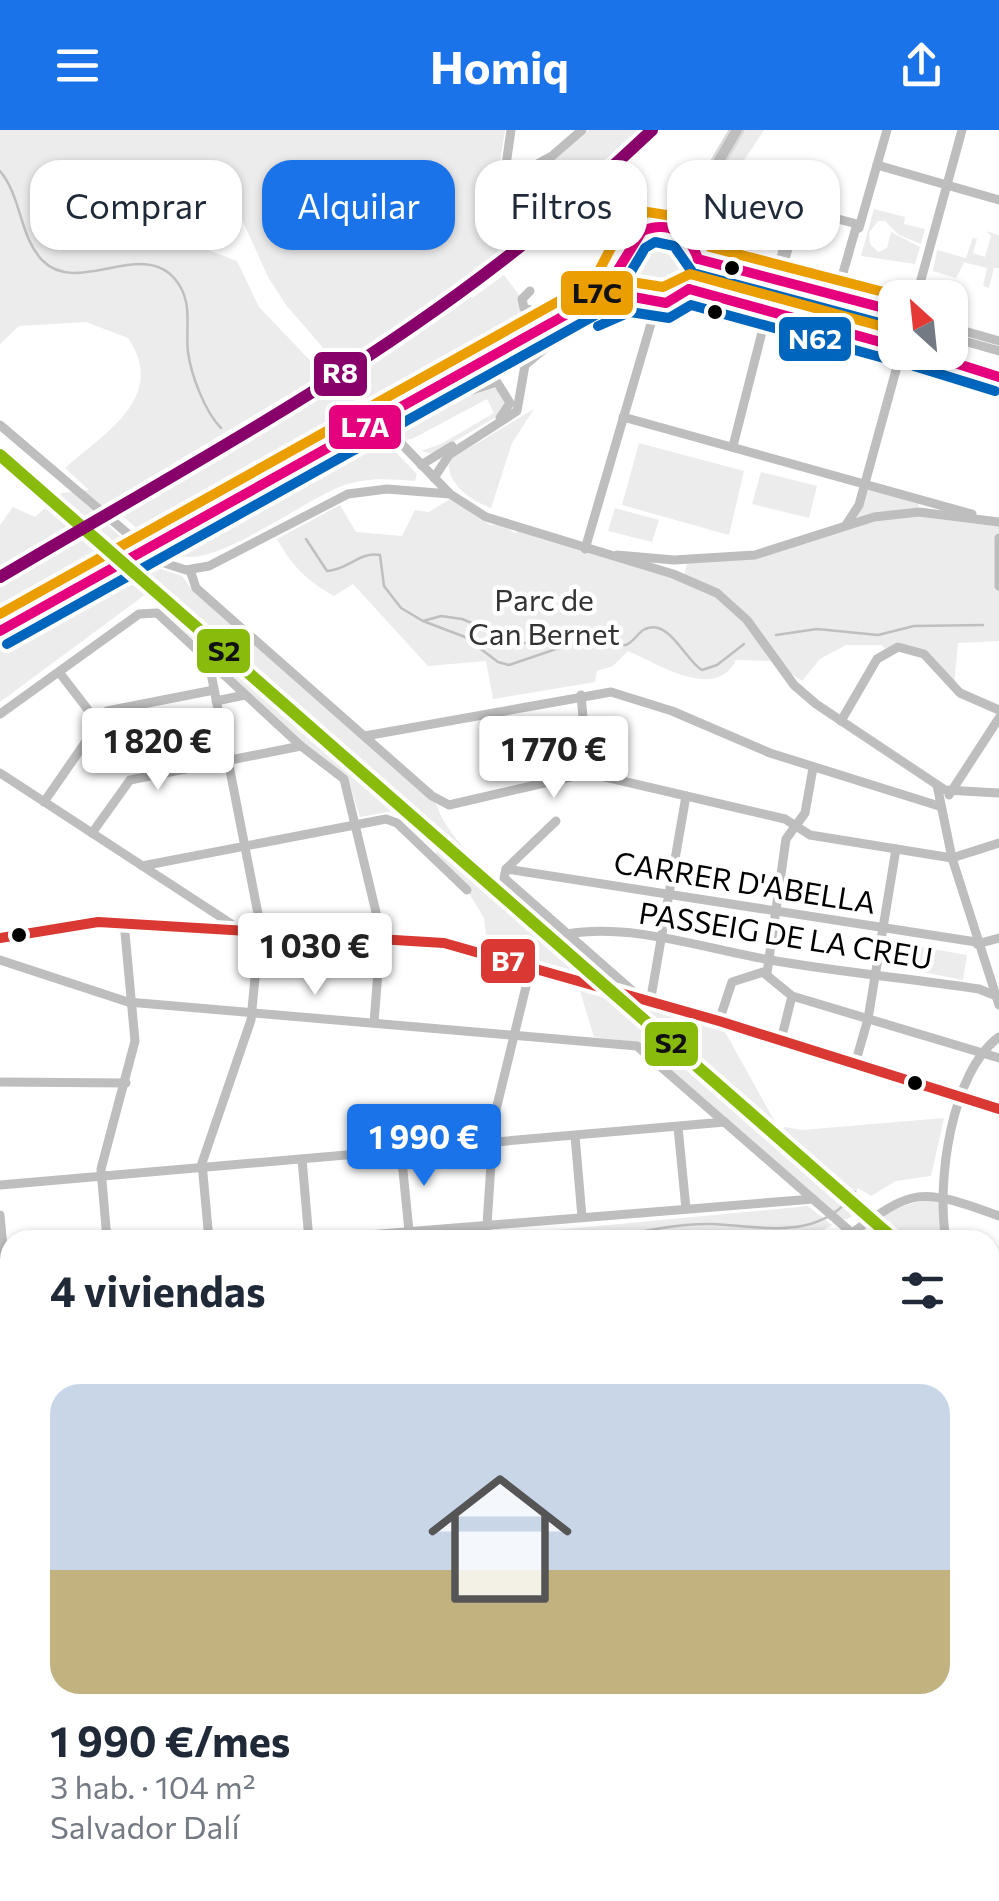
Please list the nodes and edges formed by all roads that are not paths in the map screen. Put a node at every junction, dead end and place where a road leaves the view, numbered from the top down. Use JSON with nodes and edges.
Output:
{"nodes":[{"id":1,"x":511,"y":130,"type":"edge"},
{"id":2,"x":582,"y":130,"type":"edge"},
{"id":3,"x":737,"y":130,"type":"edge"},
{"id":4,"x":887,"y":130,"type":"edge"},
{"id":5,"x":962,"y":130,"type":"edge"},
{"id":6,"x":719,"y":160,"type":"edge"},
{"id":7,"x":878,"y":165,"type":"junction"},
{"id":8,"x":948,"y":186,"type":"junction"},
{"id":9,"x":999,"y":200,"type":"edge"},
{"id":10,"x":667,"y":220,"type":"edge"},
{"id":11,"x":658,"y":226,"type":"junction"},
{"id":12,"x":858,"y":226,"type":"junction"},
{"id":13,"x":667,"y":229,"type":"edge"},
{"id":14,"x":647,"y":230,"type":"edge"},
{"id":15,"x":623,"y":250,"type":"edge"},
{"id":16,"x":624,"y":250,"type":"edge"},
{"id":17,"x":694,"y":250,"type":"edge"},
{"id":18,"x":785,"y":250,"type":"edge"},
{"id":19,"x":698,"y":259,"type":"junction"},
{"id":20,"x":622,"y":263,"type":"junction"},
{"id":21,"x":697,"y":272,"type":"junction"},
{"id":22,"x":778,"y":278,"type":"junction"},
{"id":23,"x":921,"y":280,"type":"edge"},
{"id":24,"x":689,"y":289,"type":"junction"},
{"id":25,"x":530,"y":290,"type":"dead end"},
{"id":26,"x":774,"y":291,"type":"junction"},
{"id":27,"x":637,"y":296,"type":"junction"},
{"id":28,"x":657,"y":303,"type":"junction"},
{"id":29,"x":878,"y":305,"type":"edge"},
{"id":30,"x":769,"y":310,"type":"junction"},
{"id":31,"x":594,"y":311,"type":"junction"},
{"id":32,"x":878,"y":318,"type":"edge"},
{"id":33,"x":968,"y":333,"type":"edge"},
{"id":34,"x":878,"y":341,"type":"edge"},
{"id":35,"x":999,"y":341,"type":"edge"},
{"id":36,"x":968,"y":342,"type":"edge"},
{"id":37,"x":999,"y":351,"type":"edge"},
{"id":38,"x":968,"y":367,"type":"edge"},
{"id":39,"x":896,"y":370,"type":"edge"},
{"id":40,"x":999,"y":377,"type":"edge"},
{"id":41,"x":416,"y":412,"type":"junction"},
{"id":42,"x":624,"y":417,"type":"junction"},
{"id":43,"x":0,"y":426,"type":"edge"},
{"id":44,"x":391,"y":433,"type":"dead end"},
{"id":45,"x":733,"y":446,"type":"junction"},
{"id":46,"x":421,"y":465,"type":"junction"},
{"id":47,"x":434,"y":478,"type":"junction"},
{"id":48,"x":864,"y":483,"type":"junction"},
{"id":49,"x":450,"y":494,"type":"junction"},
{"id":50,"x":859,"y":505,"type":"junction"},
{"id":51,"x":874,"y":517,"type":"junction"},
{"id":52,"x":999,"y":522,"type":"edge"},
{"id":53,"x":845,"y":526,"type":"junction"},
{"id":54,"x":999,"y":538,"type":"edge"},
{"id":55,"x":161,"y":543,"type":"tunnel mouth"},
{"id":56,"x":585,"y":549,"type":"junction"},
{"id":57,"x":172,"y":550,"type":"tunnel mouth"},
{"id":58,"x":648,"y":563,"type":"junction"},
{"id":59,"x":676,"y":567,"type":"junction"},
{"id":60,"x":190,"y":570,"type":"junction"},
{"id":61,"x":999,"y":586,"type":"edge"},
{"id":62,"x":209,"y":663,"type":"junction"},
{"id":63,"x":59,"y":672,"type":"junction"},
{"id":64,"x":245,"y":695,"type":"junction"},
{"id":65,"x":581,"y":695,"type":"junction"},
{"id":66,"x":215,"y":696,"type":"junction"},
{"id":67,"x":999,"y":710,"type":"edge"},
{"id":68,"x":0,"y":714,"type":"edge"},
{"id":69,"x":102,"y":716,"type":"junction"},
{"id":70,"x":999,"y":718,"type":"edge"},
{"id":71,"x":842,"y":721,"type":"junction"},
{"id":72,"x":365,"y":736,"type":"junction"},
{"id":73,"x":300,"y":746,"type":"junction"},
{"id":74,"x":228,"y":759,"type":"junction"},
{"id":75,"x":813,"y":768,"type":"junction"},
{"id":76,"x":0,"y":772,"type":"edge"},
{"id":77,"x":588,"y":774,"type":"junction"},
{"id":78,"x":925,"y":776,"type":"junction"},
{"id":79,"x":937,"y":785,"type":"junction"},
{"id":80,"x":952,"y":792,"type":"junction"},
{"id":81,"x":999,"y":794,"type":"edge"},
{"id":82,"x":686,"y":796,"type":"junction"},
{"id":83,"x":919,"y":799,"type":"junction"},
{"id":84,"x":44,"y":802,"type":"junction"},
{"id":85,"x":938,"y":806,"type":"junction"},
{"id":86,"x":556,"y":821,"type":"dead end"},
{"id":87,"x":356,"y":824,"type":"junction"},
{"id":88,"x":793,"y":826,"type":"junction"},
{"id":89,"x":92,"y":833,"type":"junction"},
{"id":90,"x":999,"y":842,"type":"edge"},
{"id":91,"x":244,"y":846,"type":"junction"},
{"id":92,"x":896,"y":849,"type":"junction"},
{"id":93,"x":952,"y":858,"type":"junction"},
{"id":94,"x":142,"y":866,"type":"junction"},
{"id":95,"x":504,"y":872,"type":"junction"},
{"id":96,"x":467,"y":890,"type":"dead end"},
{"id":97,"x":669,"y":894,"type":"junction"},
{"id":98,"x":776,"y":911,"type":"junction"},
{"id":99,"x":124,"y":922,"type":"junction"},
{"id":100,"x":236,"y":927,"type":"junction"},
{"id":101,"x":260,"y":928,"type":"junction"},
{"id":102,"x":883,"y":928,"type":"junction"},
{"id":103,"x":567,"y":934,"type":"junction"},
{"id":104,"x":381,"y":937,"type":"junction"},
{"id":105,"x":0,"y":938,"type":"edge"},
{"id":106,"x":999,"y":938,"type":"edge"},
{"id":107,"x":663,"y":939,"type":"junction"},
{"id":108,"x":977,"y":943,"type":"junction"},
{"id":109,"x":768,"y":959,"type":"junction"},
{"id":110,"x":0,"y":960,"type":"edge"},
{"id":111,"x":531,"y":966,"type":"junction"},
{"id":112,"x":765,"y":973,"type":"junction"},
{"id":113,"x":876,"y":973,"type":"junction"},
{"id":114,"x":994,"y":974,"type":"edge"},
{"id":115,"x":792,"y":996,"type":"junction"},
{"id":116,"x":998,"y":999,"type":"edge"},
{"id":117,"x":132,"y":1002,"type":"junction"},
{"id":118,"x":648,"y":1003,"type":"junction"},
{"id":119,"x":253,"y":1012,"type":"junction"},
{"id":120,"x":868,"y":1019,"type":"junction"},
{"id":121,"x":719,"y":1021,"type":"junction"},
{"id":122,"x":374,"y":1023,"type":"junction"},
{"id":123,"x":512,"y":1034,"type":"junction"},
{"id":124,"x":999,"y":1037,"type":"edge"},
{"id":125,"x":780,"y":1040,"type":"junction"},
{"id":126,"x":979,"y":1053,"type":"junction"},
{"id":127,"x":999,"y":1058,"type":"edge"},
{"id":128,"x":854,"y":1064,"type":"junction"},
{"id":129,"x":0,"y":1082,"type":"edge"},
{"id":130,"x":126,"y":1083,"type":"junction"},
{"id":131,"x":962,"y":1098,"type":"junction"},
{"id":132,"x":999,"y":1109,"type":"edge"},
{"id":133,"x":725,"y":1122,"type":"junction"},
{"id":134,"x":678,"y":1127,"type":"junction"},
{"id":135,"x":574,"y":1136,"type":"junction"},
{"id":136,"x":491,"y":1143,"type":"junction"},
{"id":137,"x":401,"y":1151,"type":"junction"},
{"id":138,"x":302,"y":1160,"type":"junction"},
{"id":139,"x":202,"y":1168,"type":"junction"},
{"id":140,"x":101,"y":1176,"type":"junction"},
{"id":141,"x":0,"y":1185,"type":"edge"},
{"id":142,"x":942,"y":1195,"type":"junction"},
{"id":143,"x":813,"y":1198,"type":"junction"},
{"id":144,"x":686,"y":1209,"type":"junction"},
{"id":145,"x":999,"y":1216,"type":"edge"},
{"id":146,"x":582,"y":1217,"type":"junction"},
{"id":147,"x":106,"y":1230,"type":"edge"},
{"id":148,"x":208,"y":1230,"type":"edge"},
{"id":149,"x":306,"y":1230,"type":"edge"},
{"id":150,"x":409,"y":1230,"type":"edge"},
{"id":151,"x":486,"y":1230,"type":"edge"},
{"id":152,"x":504,"y":1230,"type":"edge"},
{"id":153,"x":850,"y":1230,"type":"edge"},
{"id":154,"x":863,"y":1230,"type":"edge"},
{"id":155,"x":945,"y":1230,"type":"edge"}],
"edges":[{"from":1,"to":2,"type":"street"},
{"from":3,"to":6,"type":"main road"},
{"from":4,"to":7,"type":"street"},
{"from":5,"to":8,"type":"street"},
{"from":7,"to":8,"type":"street"},
{"from":7,"to":12,"type":"street"},
{"from":8,"to":9,"type":"street"},
{"from":8,"to":23,"type":"street"},
{"from":10,"to":11,"type":"main road"},
{"from":11,"to":13,"type":"main road"},
{"from":11,"to":14,"type":"main road"},
{"from":12,"to":12,"type":"street"},
{"from":15,"to":25,"type":"street"},
{"from":16,"to":20,"type":"main road"},
{"from":17,"to":19,"type":"main road"},
{"from":18,"to":22,"type":"street"},
{"from":19,"to":21,"type":"main road"},
{"from":19,"to":22,"type":"street"},
{"from":20,"to":27,"type":"main road"},
{"from":20,"to":55,"type":"main road"},
{"from":21,"to":24,"type":"main road"},
{"from":21,"to":26,"type":"street"},
{"from":22,"to":26,"type":"street"},
{"from":22,"to":29,"type":"street"},
{"from":24,"to":28,"type":"main road"},
{"from":24,"to":30,"type":"street"},
{"from":26,"to":30,"type":"street"},
{"from":26,"to":32,"type":"street"},
{"from":27,"to":28,"type":"main road"},
{"from":27,"to":31,"type":"main road"},
{"from":28,"to":42,"type":"street"},
{"from":30,"to":34,"type":"street"},
{"from":30,"to":45,"type":"street"},
{"from":31,"to":41,"type":"main road"},
{"from":31,"to":47,"type":"street"},
{"from":33,"to":35,"type":"street"},
{"from":36,"to":37,"type":"street"},
{"from":38,"to":40,"type":"street"},
{"from":39,"to":48,"type":"street"},
{"from":41,"to":46,"type":"street"},
{"from":41,"to":57,"type":"main road"},
{"from":42,"to":45,"type":"street"},
{"from":42,"to":56,"type":"street"},
{"from":43,"to":60,"type":"street"},
{"from":44,"to":46,"type":"street"},
{"from":45,"to":48,"type":"street"},
{"from":46,"to":47,"type":"street"},
{"from":47,"to":49,"type":"street"},
{"from":48,"to":50,"type":"street"},
{"from":48,"to":52,"type":"street"},
{"from":49,"to":56,"type":"street"},
{"from":49,"to":60,"type":"street"},
{"from":50,"to":51,"type":"street"},
{"from":50,"to":53,"type":"street"},
{"from":51,"to":52,"type":"street"},
{"from":51,"to":53,"type":"street"},
{"from":53,"to":59,"type":"street"},
{"from":54,"to":61,"type":"street"},
{"from":56,"to":58,"type":"street"},
{"from":58,"to":59,"type":"street"},
{"from":58,"to":59,"type":"street"},
{"from":59,"to":71,"type":"street"},
{"from":60,"to":72,"type":"street"},
{"from":62,"to":63,"type":"street"},
{"from":62,"to":64,"type":"street"},
{"from":62,"to":66,"type":"street"},
{"from":63,"to":68,"type":"street"},
{"from":63,"to":69,"type":"street"},
{"from":64,"to":66,"type":"street"},
{"from":64,"to":73,"type":"street"},
{"from":65,"to":72,"type":"street"},
{"from":65,"to":75,"type":"street"},
{"from":65,"to":77,"type":"street"},
{"from":66,"to":69,"type":"street"},
{"from":66,"to":74,"type":"street"},
{"from":67,"to":71,"type":"street"},
{"from":69,"to":84,"type":"street"},
{"from":70,"to":80,"type":"street"},
{"from":71,"to":78,"type":"street"},
{"from":72,"to":77,"type":"street"},
{"from":73,"to":74,"type":"street"},
{"from":73,"to":87,"type":"street"},
{"from":74,"to":89,"type":"street"},
{"from":74,"to":91,"type":"street"},
{"from":75,"to":83,"type":"street"},
{"from":75,"to":88,"type":"street"},
{"from":76,"to":84,"type":"street"},
{"from":77,"to":82,"type":"street"},
{"from":78,"to":79,"type":"street"},
{"from":78,"to":83,"type":"street"},
{"from":79,"to":80,"type":"street"},
{"from":79,"to":85,"type":"street"},
{"from":80,"to":81,"type":"street"},
{"from":80,"to":85,"type":"street"},
{"from":82,"to":88,"type":"street"},
{"from":82,"to":97,"type":"street"},
{"from":83,"to":85,"type":"street"},
{"from":84,"to":89,"type":"street"},
{"from":85,"to":93,"type":"street"},
{"from":86,"to":95,"type":"street"},
{"from":87,"to":91,"type":"street"},
{"from":87,"to":96,"type":"street"},
{"from":87,"to":104,"type":"street"},
{"from":88,"to":92,"type":"street"},
{"from":88,"to":98,"type":"street"},
{"from":89,"to":94,"type":"street"},
{"from":90,"to":93,"type":"street"},
{"from":91,"to":94,"type":"street"},
{"from":91,"to":101,"type":"street"},
{"from":92,"to":93,"type":"street"},
{"from":92,"to":102,"type":"street"},
{"from":93,"to":108,"type":"street"},
{"from":94,"to":100,"type":"street"},
{"from":95,"to":97,"type":"street","name":"CARRER D'ABELLA"},
{"from":95,"to":103,"type":"street"},
{"from":97,"to":98,"type":"street","name":"CARRER D'ABELLA"},
{"from":97,"to":107,"type":"street"},
{"from":98,"to":102,"type":"street","name":"CARRER D'ABELLA"},
{"from":98,"to":109,"type":"street"},
{"from":99,"to":100,"type":"street"},
{"from":99,"to":105,"type":"street"},
{"from":99,"to":117,"type":"street"},
{"from":100,"to":101,"type":"street"},
{"from":101,"to":104,"type":"street"},
{"from":101,"to":119,"type":"street"},
{"from":102,"to":108,"type":"street","name":"CARRER D'ABELLA"},
{"from":102,"to":113,"type":"street"},
{"from":103,"to":107,"type":"street","name":"PASSEIG DE LA CREU"},
{"from":103,"to":118,"type":"street"},
{"from":104,"to":111,"type":"street"},
{"from":104,"to":122,"type":"street"},
{"from":106,"to":108,"type":"street"},
{"from":107,"to":109,"type":"street","name":"PASSEIG DE LA CREU"},
{"from":107,"to":118,"type":"street"},
{"from":108,"to":114,"type":"street"},
{"from":109,"to":112,"type":"street"},
{"from":109,"to":113,"type":"street","name":"PASSEIG DE LA CREU"},
{"from":110,"to":117,"type":"street"},
{"from":111,"to":118,"type":"street"},
{"from":111,"to":123,"type":"street"},
{"from":112,"to":115,"type":"street"},
{"from":112,"to":121,"type":"street"},
{"from":113,"to":116,"type":"street","name":"PASSEIG DE LA CREU"},
{"from":113,"to":120,"type":"street"},
{"from":114,"to":116,"type":"street"},
{"from":115,"to":120,"type":"street"},
{"from":115,"to":125,"type":"street"},
{"from":117,"to":119,"type":"street"},
{"from":117,"to":130,"type":"street"},
{"from":118,"to":121,"type":"street"},
{"from":119,"to":122,"type":"street"},
{"from":119,"to":139,"type":"street"},
{"from":120,"to":126,"type":"street"},
{"from":120,"to":128,"type":"street"},
{"from":121,"to":125,"type":"street"},
{"from":122,"to":123,"type":"street"},
{"from":123,"to":133,"type":"street"},
{"from":123,"to":136,"type":"street"},
{"from":124,"to":126,"type":"street"},
{"from":125,"to":128,"type":"street"},
{"from":126,"to":127,"type":"street"},
{"from":126,"to":131,"type":"street"},
{"from":128,"to":131,"type":"street"},
{"from":129,"to":130,"type":"street"},
{"from":130,"to":140,"type":"street"},
{"from":131,"to":132,"type":"street"},
{"from":131,"to":142,"type":"street"},
{"from":133,"to":134,"type":"street"},
{"from":133,"to":143,"type":"street"},
{"from":134,"to":135,"type":"street"},
{"from":134,"to":144,"type":"street"},
{"from":135,"to":136,"type":"street"},
{"from":135,"to":146,"type":"street"},
{"from":136,"to":137,"type":"street"},
{"from":136,"to":151,"type":"street"},
{"from":137,"to":138,"type":"street"},
{"from":137,"to":150,"type":"street"},
{"from":138,"to":139,"type":"street"},
{"from":138,"to":149,"type":"street"},
{"from":139,"to":140,"type":"street"},
{"from":139,"to":148,"type":"street"},
{"from":140,"to":141,"type":"street"},
{"from":140,"to":147,"type":"street"},
{"from":142,"to":145,"type":"street"},
{"from":142,"to":154,"type":"street"},
{"from":142,"to":155,"type":"street"},
{"from":143,"to":144,"type":"street"},
{"from":143,"to":153,"type":"street"},
{"from":144,"to":146,"type":"street"},
{"from":146,"to":152,"type":"street"}]}
